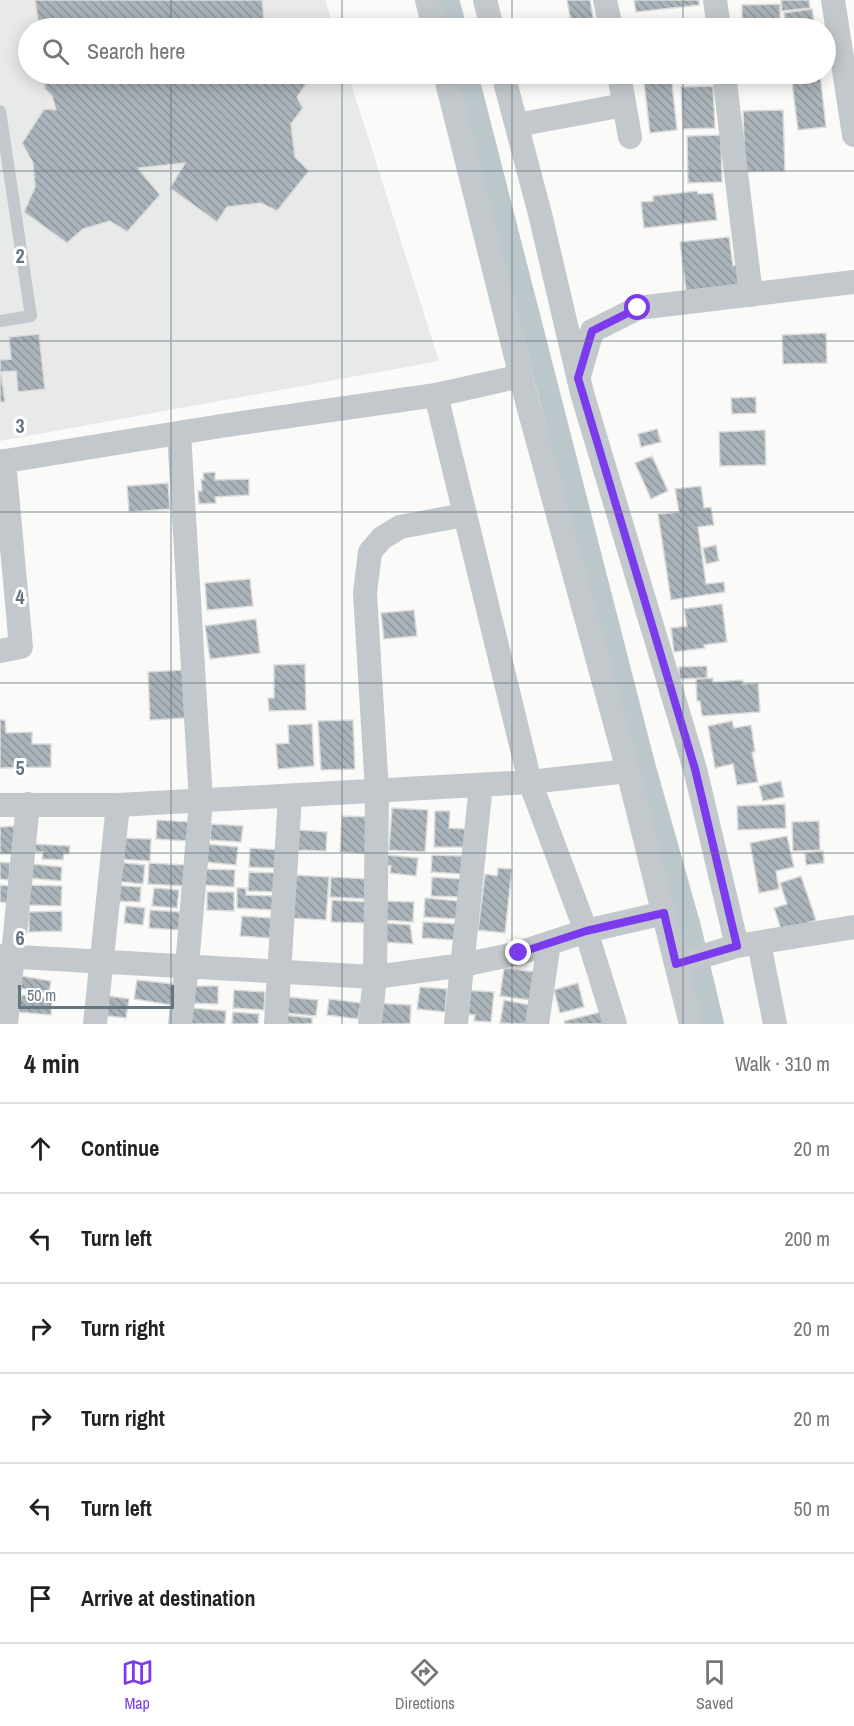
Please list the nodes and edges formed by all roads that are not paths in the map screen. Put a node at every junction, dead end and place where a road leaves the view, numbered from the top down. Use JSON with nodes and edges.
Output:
{"nodes":[{"id":1,"x":427,"y":0,"type":"edge"},
{"id":2,"x":485,"y":0,"type":"edge"},
{"id":3,"x":606,"y":0,"type":"edge"},
{"id":4,"x":716,"y":0,"type":"edge"},
{"id":5,"x":833,"y":0,"type":"edge"},
{"id":6,"x":432,"y":18,"type":"edge"},
{"id":7,"x":490,"y":18,"type":"edge"},
{"id":8,"x":609,"y":18,"type":"edge"},
{"id":9,"x":718,"y":18,"type":"edge"},
{"id":10,"x":836,"y":18,"type":"edge"},
{"id":11,"x":836,"y":19,"type":"edge"},
{"id":12,"x":448,"y":84,"type":"edge"},
{"id":13,"x":506,"y":84,"type":"edge"},
{"id":14,"x":621,"y":84,"type":"edge"},
{"id":15,"x":725,"y":84,"type":"edge"},
{"id":16,"x":624,"y":105,"type":"junction"},
{"id":17,"x":0,"y":111,"type":"edge"},
{"id":18,"x":517,"y":125,"type":"junction"},
{"id":19,"x":854,"y":135,"type":"edge"},
{"id":20,"x":630,"y":137,"type":"dead end"},
{"id":21,"x":854,"y":282,"type":"edge"},
{"id":22,"x":752,"y":295,"type":"junction"},
{"id":23,"x":0,"y":321,"type":"edge"},
{"id":24,"x":521,"y":376,"type":"junction"},
{"id":25,"x":578,"y":378,"type":"junction"},
{"id":26,"x":436,"y":395,"type":"junction"},
{"id":27,"x":179,"y":433,"type":"junction"},
{"id":28,"x":2,"y":461,"type":"edge"},
{"id":29,"x":464,"y":515,"type":"junction"},
{"id":30,"x":0,"y":651,"type":"edge"},
{"id":31,"x":628,"y":771,"type":"junction"},
{"id":32,"x":530,"y":782,"type":"junction"},
{"id":33,"x":481,"y":785,"type":"junction"},
{"id":34,"x":377,"y":791,"type":"junction"},
{"id":35,"x":290,"y":795,"type":"junction"},
{"id":36,"x":201,"y":801,"type":"junction"},
{"id":37,"x":28,"y":804,"type":"junction"},
{"id":38,"x":0,"y":805,"type":"edge"},
{"id":39,"x":118,"y":805,"type":"junction"},
{"id":40,"x":664,"y":913,"type":"junction"},
{"id":41,"x":854,"y":927,"type":"edge"},
{"id":42,"x":586,"y":931,"type":"junction"},
{"id":43,"x":549,"y":943,"type":"junction"},
{"id":44,"x":748,"y":945,"type":"junction"},
{"id":45,"x":6,"y":956,"type":"edge"},
{"id":46,"x":101,"y":961,"type":"junction"},
{"id":47,"x":676,"y":964,"type":"junction"},
{"id":48,"x":463,"y":965,"type":"junction"},
{"id":49,"x":187,"y":966,"type":"junction"},
{"id":50,"x":281,"y":971,"type":"junction"},
{"id":51,"x":375,"y":977,"type":"junction"},
{"id":52,"x":6,"y":1024,"type":"edge"},
{"id":53,"x":95,"y":1024,"type":"edge"},
{"id":54,"x":180,"y":1024,"type":"edge"},
{"id":55,"x":276,"y":1024,"type":"edge"},
{"id":56,"x":370,"y":1024,"type":"edge"},
{"id":57,"x":456,"y":1024,"type":"edge"},
{"id":58,"x":537,"y":1024,"type":"edge"},
{"id":59,"x":615,"y":1024,"type":"edge"},
{"id":60,"x":691,"y":1024,"type":"edge"},
{"id":61,"x":775,"y":1024,"type":"edge"}],
"edges":[{"from":1,"to":6,"type":"street"},
{"from":2,"to":7,"type":"street"},
{"from":3,"to":8,"type":"street"},
{"from":4,"to":9,"type":"street"},
{"from":5,"to":10,"type":"street"},
{"from":11,"to":19,"type":"street"},
{"from":12,"to":24,"type":"street"},
{"from":13,"to":18,"type":"street"},
{"from":14,"to":16,"type":"street"},
{"from":15,"to":22,"type":"street"},
{"from":16,"to":18,"type":"street"},
{"from":16,"to":20,"type":"street"},
{"from":17,"to":23,"type":"lane"},
{"from":18,"to":25,"type":"street"},
{"from":21,"to":22,"type":"street"},
{"from":22,"to":25,"type":"street"},
{"from":24,"to":26,"type":"street"},
{"from":24,"to":31,"type":"street"},
{"from":25,"to":44,"type":"street"},
{"from":26,"to":27,"type":"street"},
{"from":26,"to":29,"type":"street"},
{"from":27,"to":28,"type":"street"},
{"from":27,"to":36,"type":"street"},
{"from":28,"to":30,"type":"street"},
{"from":29,"to":32,"type":"street"},
{"from":29,"to":34,"type":"street"},
{"from":31,"to":32,"type":"street"},
{"from":31,"to":40,"type":"street"},
{"from":32,"to":33,"type":"street"},
{"from":32,"to":42,"type":"street"},
{"from":33,"to":34,"type":"street"},
{"from":33,"to":48,"type":"street"},
{"from":34,"to":35,"type":"street"},
{"from":34,"to":51,"type":"street"},
{"from":35,"to":36,"type":"street"},
{"from":35,"to":50,"type":"street"},
{"from":36,"to":39,"type":"street"},
{"from":36,"to":49,"type":"street"},
{"from":37,"to":38,"type":"street"},
{"from":37,"to":39,"type":"street"},
{"from":37,"to":45,"type":"street"},
{"from":39,"to":46,"type":"street"},
{"from":40,"to":42,"type":"street"},
{"from":40,"to":47,"type":"street"},
{"from":41,"to":44,"type":"street"},
{"from":42,"to":43,"type":"street"},
{"from":42,"to":59,"type":"street"},
{"from":43,"to":48,"type":"street"},
{"from":43,"to":58,"type":"street"},
{"from":44,"to":47,"type":"street"},
{"from":44,"to":61,"type":"street"},
{"from":45,"to":46,"type":"street"},
{"from":45,"to":52,"type":"street"},
{"from":46,"to":49,"type":"street"},
{"from":46,"to":53,"type":"street"},
{"from":47,"to":60,"type":"street"},
{"from":48,"to":51,"type":"street"},
{"from":48,"to":57,"type":"street"},
{"from":49,"to":50,"type":"street"},
{"from":49,"to":54,"type":"street"},
{"from":50,"to":51,"type":"street"},
{"from":50,"to":55,"type":"street"},
{"from":51,"to":56,"type":"street"}]}
